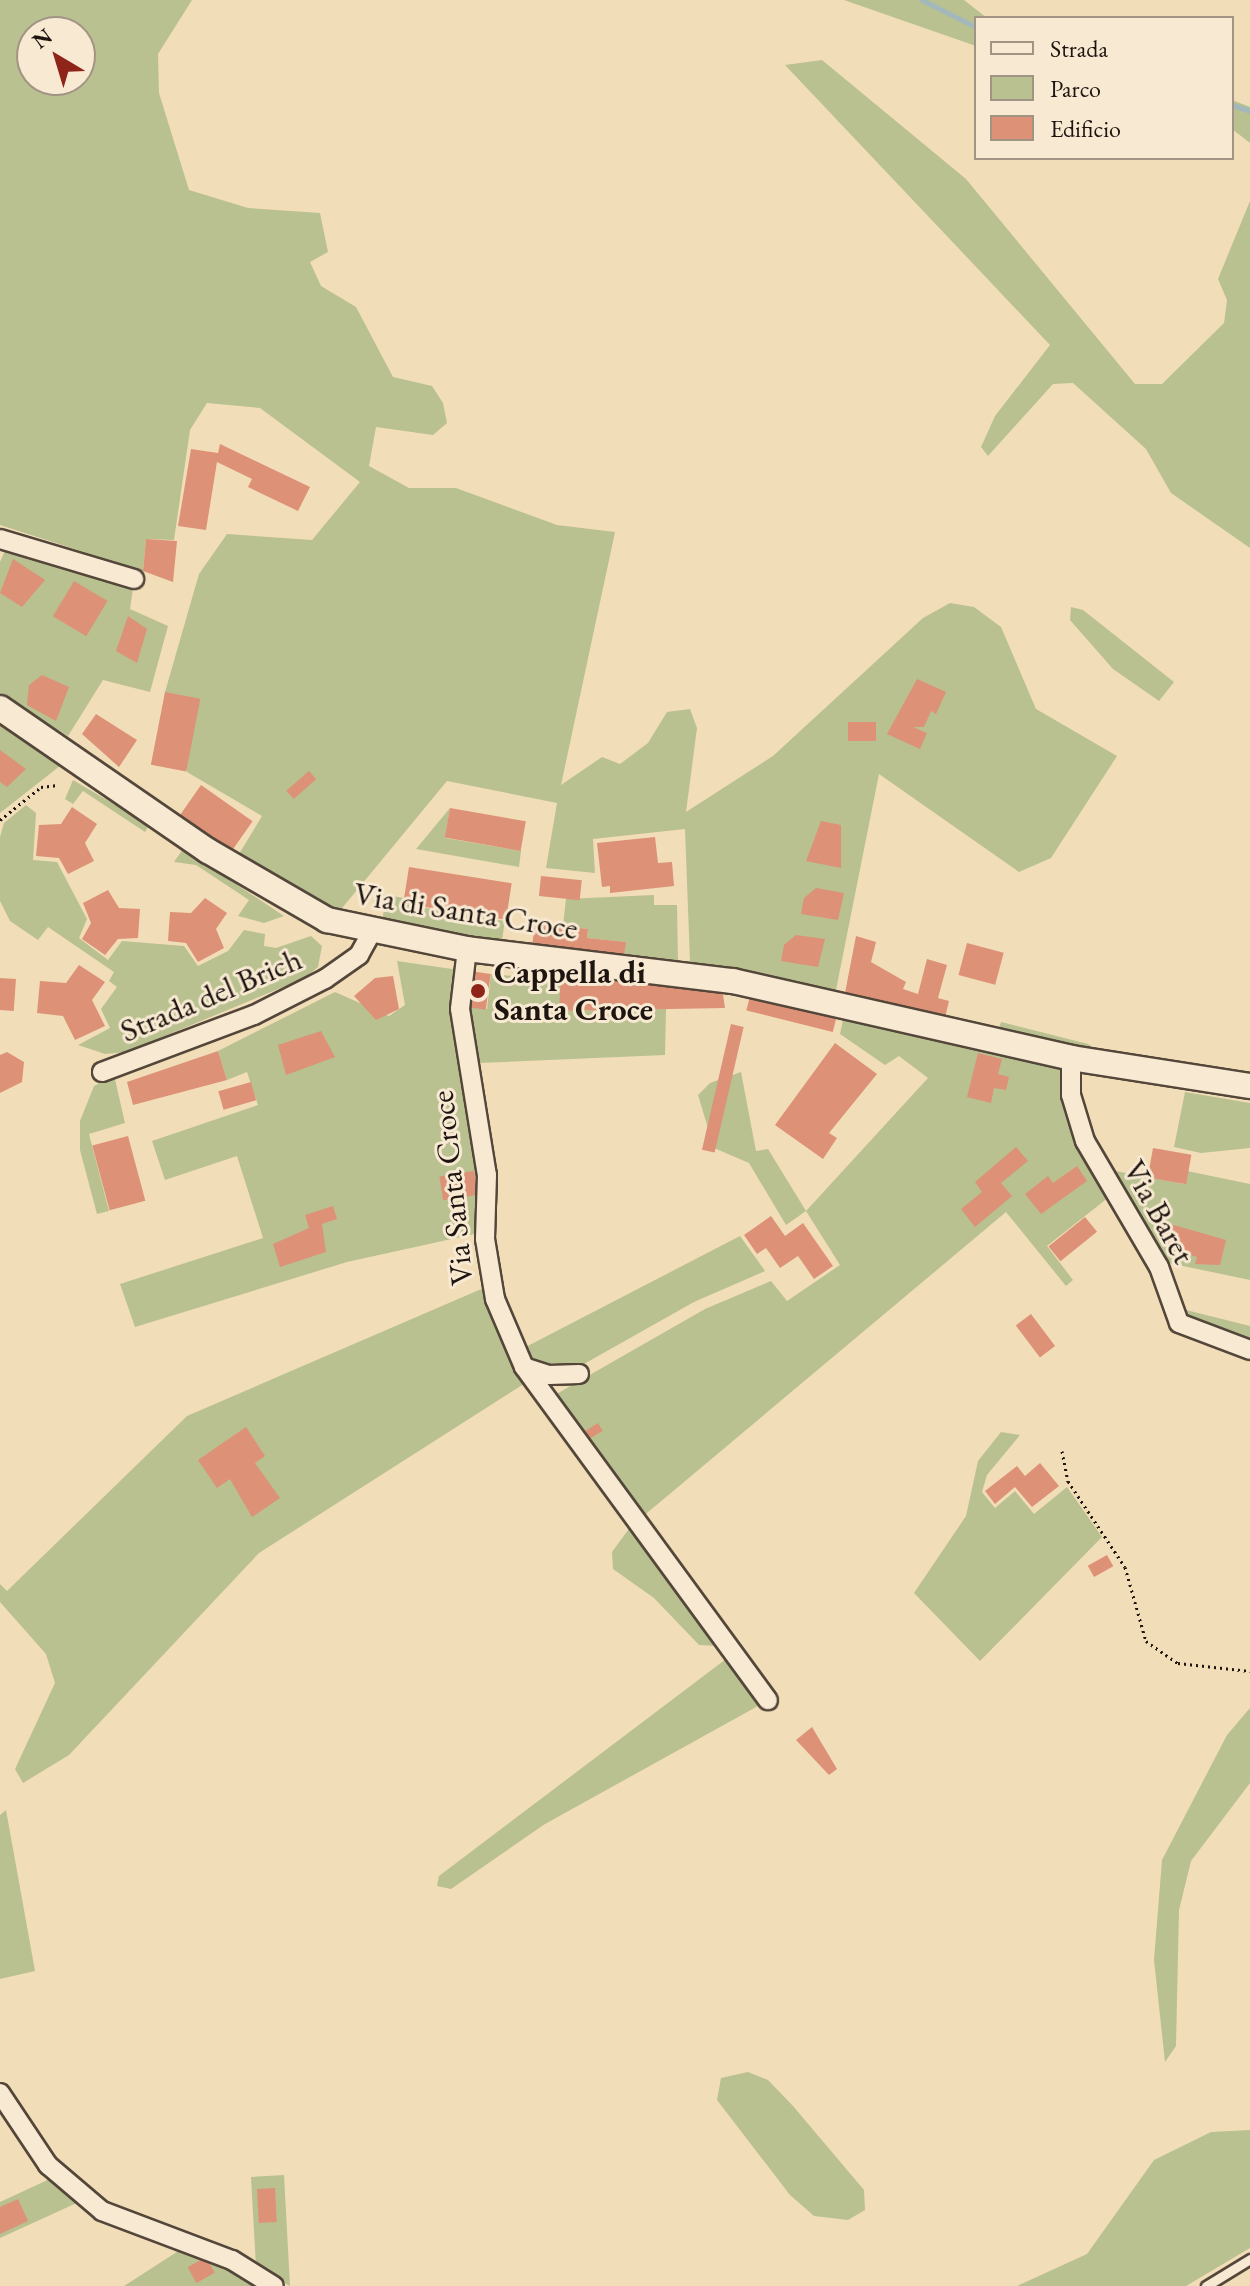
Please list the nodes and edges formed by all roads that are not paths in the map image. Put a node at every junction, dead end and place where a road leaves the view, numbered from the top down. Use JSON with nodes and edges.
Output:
{"nodes":[{"id":1,"x":0,"y":539,"type":"edge"},
{"id":2,"x":134,"y":579,"type":"dead end"},
{"id":3,"x":0,"y":708,"type":"edge"},
{"id":4,"x":372,"y":932,"type":"junction"},
{"id":5,"x":467,"y":949,"type":"junction"},
{"id":6,"x":1071,"y":1058,"type":"junction"},
{"id":7,"x":102,"y":1072,"type":"dead end"},
{"id":8,"x":1250,"y":1086,"type":"edge"},
{"id":9,"x":1250,"y":1350,"type":"edge"},
{"id":10,"x":524,"y":1367,"type":"junction"},
{"id":11,"x":579,"y":1374,"type":"dead end"},
{"id":12,"x":768,"y":1700,"type":"dead end"},
{"id":13,"x":0,"y":2093,"type":"edge"},
{"id":14,"x":1250,"y":2259,"type":"edge"},
{"id":15,"x":274,"y":2286,"type":"edge"},
{"id":16,"x":1206,"y":2286,"type":"edge"}],
"edges":[{"from":1,"to":2,"type":"street"},
{"from":3,"to":4,"type":"main road","name":"Via di Santa Croce"},
{"from":4,"to":5,"type":"main road","name":"Via di Santa Croce"},
{"from":4,"to":7,"type":"street","name":"Strada del Brich"},
{"from":5,"to":6,"type":"main road","name":"Via di Santa Croce"},
{"from":5,"to":10,"type":"street","name":"Via Santa Croce"},
{"from":6,"to":8,"type":"main road","name":"Via di Santa Croce"},
{"from":6,"to":9,"type":"street","name":"Via Baret"},
{"from":10,"to":11,"type":"street"},
{"from":10,"to":12,"type":"street","name":"Via Santa Croce"},
{"from":13,"to":15,"type":"street"},
{"from":14,"to":16,"type":"lane"}]}
